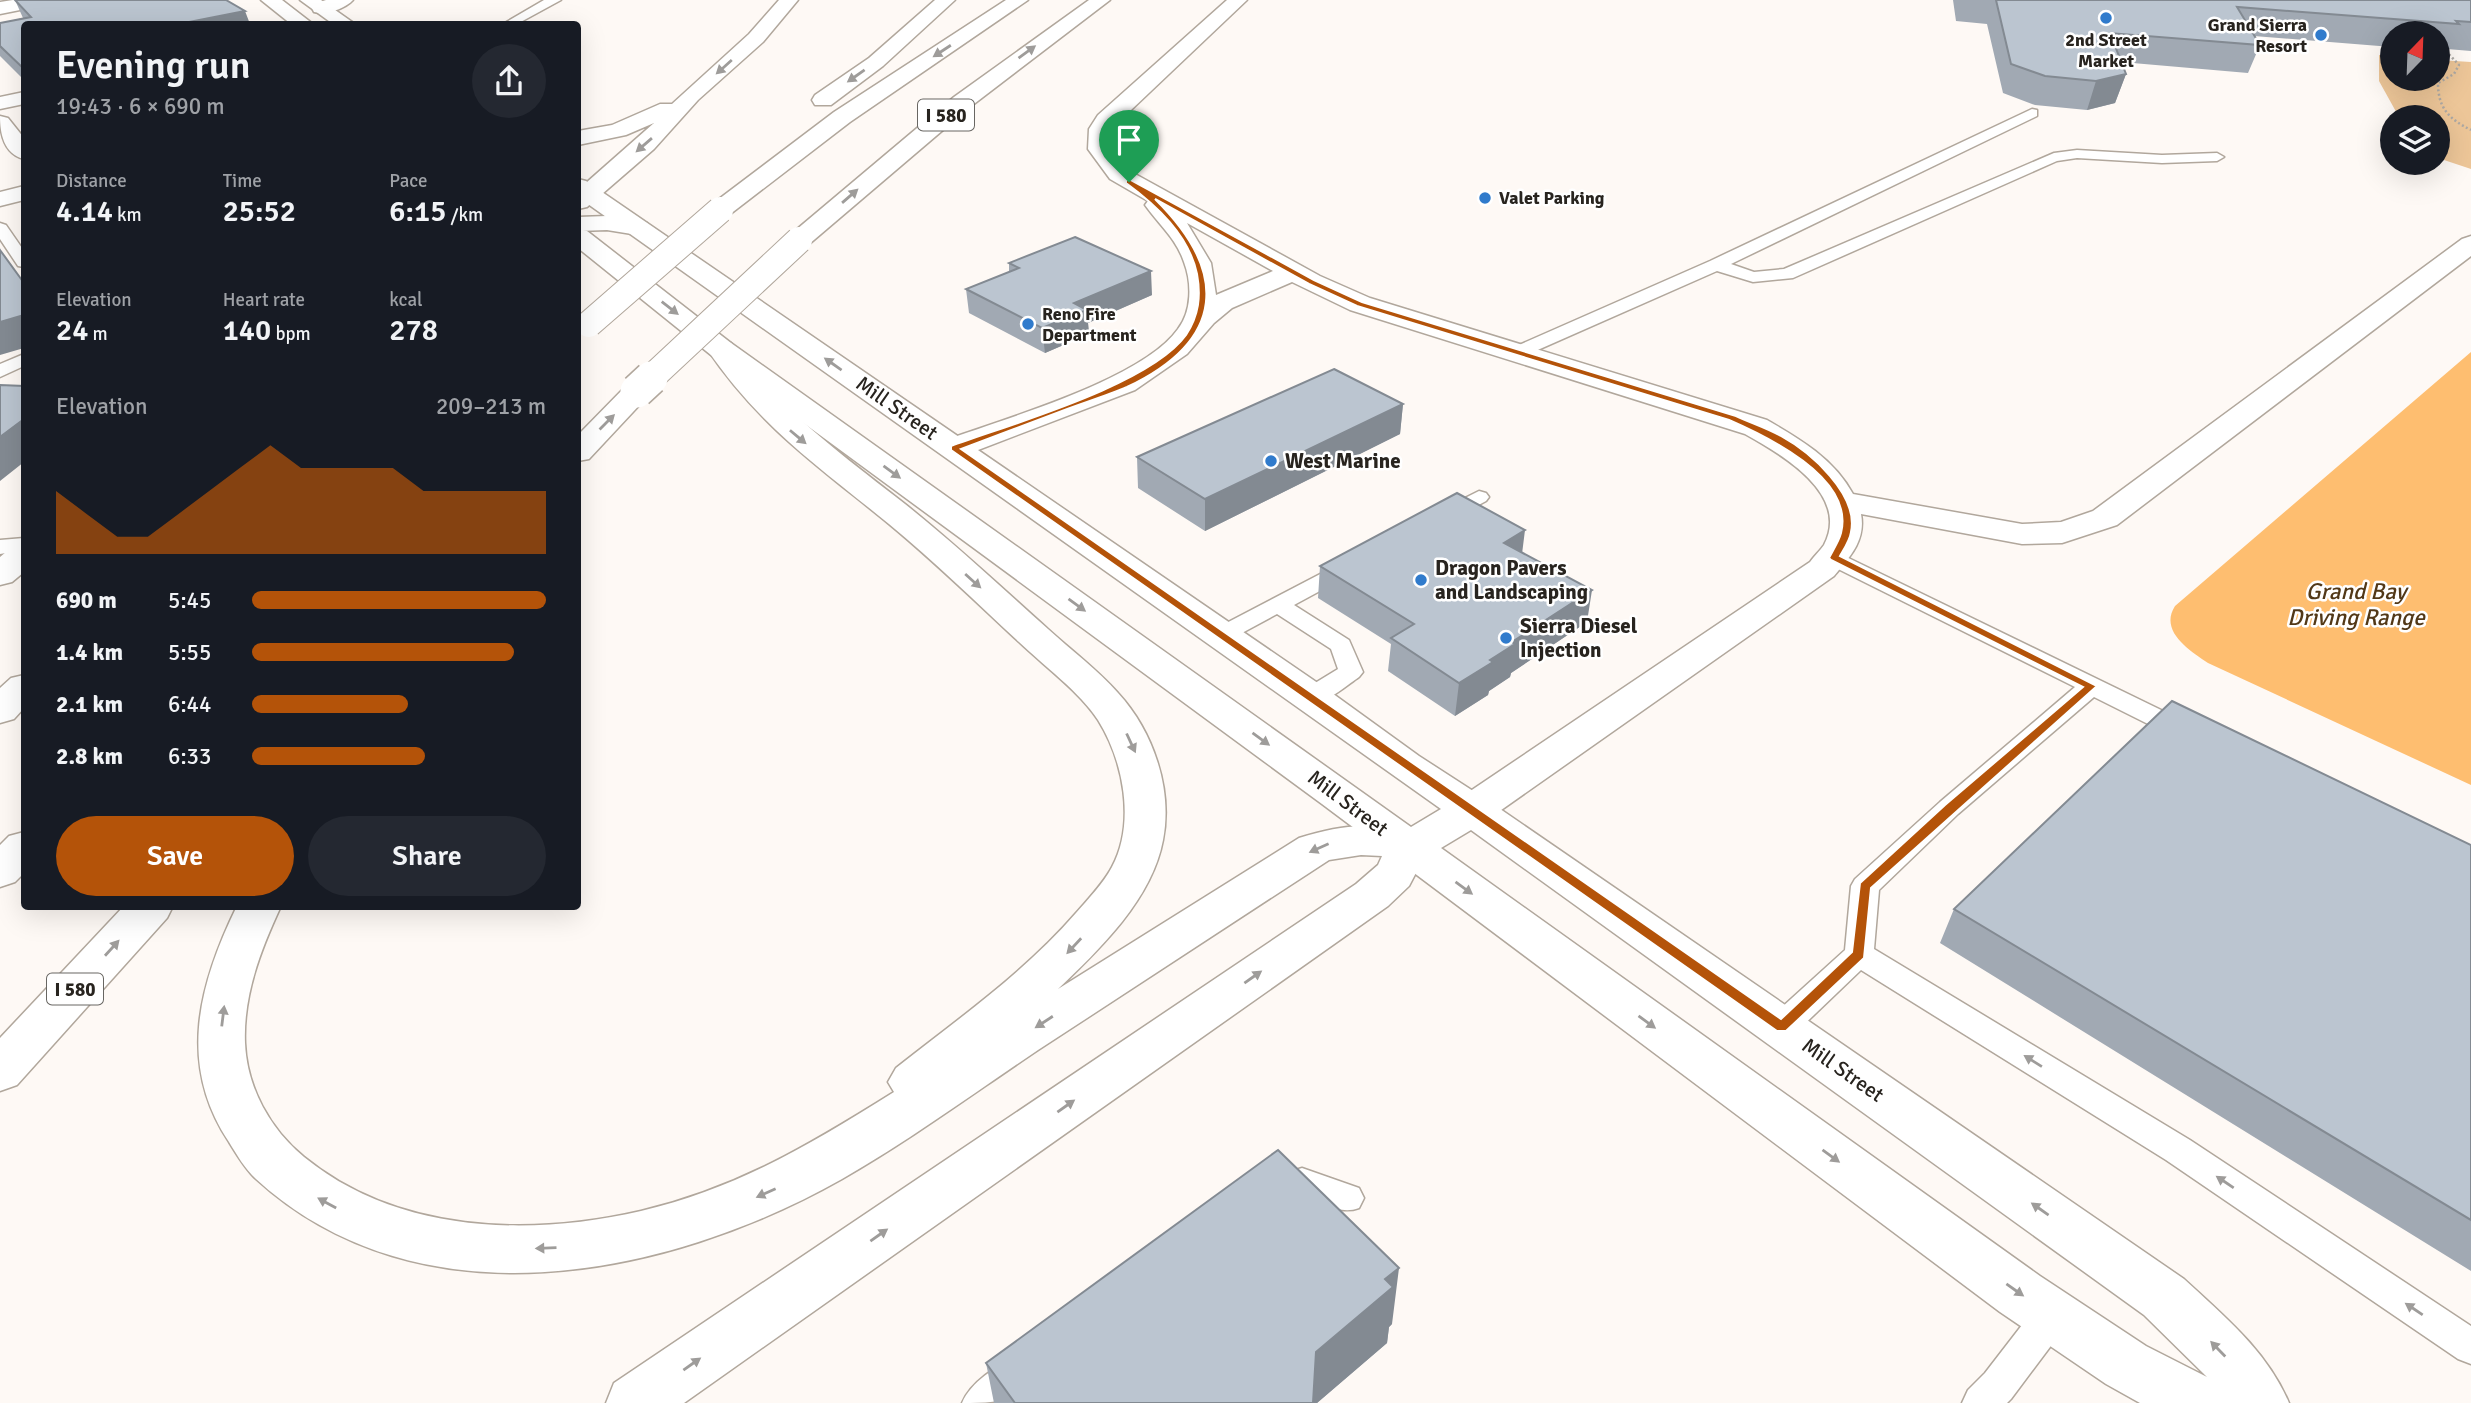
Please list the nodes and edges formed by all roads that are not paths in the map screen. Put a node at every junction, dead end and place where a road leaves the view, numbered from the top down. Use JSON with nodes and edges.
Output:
{"nodes":[{"id":1,"x":43,"y":0,"type":"edge"},
{"id":2,"x":270,"y":0,"type":"edge"},
{"id":3,"x":344,"y":0,"type":"edge"},
{"id":4,"x":555,"y":0,"type":"edge"},
{"id":5,"x":789,"y":0,"type":"edge"},
{"id":6,"x":946,"y":0,"type":"edge"},
{"id":7,"x":1020,"y":0,"type":"edge"},
{"id":8,"x":1101,"y":0,"type":"edge"},
{"id":9,"x":1238,"y":0,"type":"edge"},
{"id":10,"x":315,"y":4,"type":"edge"},
{"id":11,"x":0,"y":8,"type":"edge"},
{"id":12,"x":299,"y":21,"type":"edge"},
{"id":13,"x":340,"y":21,"type":"edge"},
{"id":14,"x":515,"y":21,"type":"edge"},
{"id":15,"x":691,"y":96,"type":"junction"},
{"id":16,"x":21,"y":99,"type":"edge"},
{"id":17,"x":0,"y":103,"type":"edge"},
{"id":18,"x":811,"y":109,"type":"dead end"},
{"id":19,"x":2032,"y":113,"type":"dead end"},
{"id":20,"x":0,"y":123,"type":"edge"},
{"id":21,"x":581,"y":138,"type":"edge"},
{"id":22,"x":21,"y":148,"type":"edge"},
{"id":23,"x":757,"y":156,"type":"dead end"},
{"id":24,"x":2217,"y":157,"type":"dead end"},
{"id":25,"x":1129,"y":182,"type":"junction"},
{"id":26,"x":581,"y":193,"type":"edge"},
{"id":27,"x":21,"y":194,"type":"edge"},
{"id":28,"x":581,"y":195,"type":"edge"},
{"id":29,"x":0,"y":199,"type":"edge"},
{"id":30,"x":722,"y":209,"type":"junction"},
{"id":31,"x":581,"y":223,"type":"edge"},
{"id":32,"x":0,"y":228,"type":"edge"},
{"id":33,"x":638,"y":229,"type":"junction"},
{"id":34,"x":581,"y":238,"type":"edge"},
{"id":35,"x":2471,"y":244,"type":"edge"},
{"id":36,"x":21,"y":258,"type":"edge"},
{"id":37,"x":1716,"y":265,"type":"junction"},
{"id":38,"x":1294,"y":272,"type":"junction"},
{"id":39,"x":583,"y":329,"type":"edge"},
{"id":40,"x":1189,"y":336,"type":"junction"},
{"id":41,"x":721,"y":349,"type":"junction"},
{"id":42,"x":1516,"y":353,"type":"junction"},
{"id":43,"x":21,"y":360,"type":"edge"},
{"id":44,"x":0,"y":371,"type":"edge"},
{"id":45,"x":954,"y":448,"type":"junction"},
{"id":46,"x":581,"y":449,"type":"edge"},
{"id":47,"x":1479,"y":497,"type":"dead end"},
{"id":48,"x":1842,"y":502,"type":"junction"},
{"id":49,"x":1420,"y":529,"type":"edge"},
{"id":50,"x":21,"y":544,"type":"edge"},
{"id":51,"x":0,"y":547,"type":"edge"},
{"id":52,"x":21,"y":557,"type":"edge"},
{"id":53,"x":1834,"y":558,"type":"junction"},
{"id":54,"x":1360,"y":560,"type":"edge"},
{"id":55,"x":0,"y":575,"type":"edge"},
{"id":56,"x":1277,"y":604,"type":"junction"},
{"id":57,"x":1221,"y":635,"type":"junction"},
{"id":58,"x":2091,"y":686,"type":"junction"},
{"id":59,"x":21,"y":690,"type":"edge"},
{"id":60,"x":1311,"y":697,"type":"junction"},
{"id":61,"x":0,"y":710,"type":"edge"},
{"id":62,"x":2201,"y":740,"type":"edge"},
{"id":63,"x":1472,"y":810,"type":"junction"},
{"id":64,"x":1409,"y":848,"type":"junction"},
{"id":65,"x":21,"y":850,"type":"edge"},
{"id":66,"x":0,"y":871,"type":"edge"},
{"id":67,"x":146,"y":910,"type":"edge"},
{"id":68,"x":257,"y":910,"type":"edge"},
{"id":69,"x":1859,"y":954,"type":"junction"},
{"id":70,"x":1782,"y":1027,"type":"junction"},
{"id":71,"x":0,"y":1071,"type":"edge"},
{"id":72,"x":827,"y":1163,"type":"junction"},
{"id":73,"x":1348,"y":1198,"type":"dead end"},
{"id":74,"x":1250,"y":1199,"type":"edge"},
{"id":75,"x":2052,"y":1315,"type":"junction"},
{"id":76,"x":2471,"y":1347,"type":"edge"},
{"id":77,"x":1045,"y":1353,"type":"edge"},
{"id":78,"x":635,"y":1403,"type":"edge"},
{"id":79,"x":981,"y":1403,"type":"edge"},
{"id":80,"x":1981,"y":1403,"type":"edge"},
{"id":81,"x":2198,"y":1403,"type":"edge"},
{"id":82,"x":2260,"y":1403,"type":"edge"}],
"edges":[{"from":1,"to":11,"type":"main road"},
{"from":2,"to":12,"type":"main road"},
{"from":3,"to":10,"type":"main road"},
{"from":4,"to":14,"type":"lane"},
{"from":5,"to":15,"type":"main road","one_way":true},
{"from":6,"to":18,"type":"main road","one_way":true},
{"from":7,"to":30,"type":"main road","number":"I 580","one_way":true},
{"from":46,"to":8,"type":"main road","number":"I 580","one_way":true,"bridge":true},
{"from":9,"to":25,"type":"main road"},
{"from":10,"to":13,"type":"main road"},
{"from":15,"to":21,"type":"main road"},
{"from":15,"to":26,"type":"main road","one_way":true},
{"from":16,"to":17,"type":"main road"},
{"from":19,"to":37,"type":"lane"},
{"from":20,"to":22,"type":"main road"},
{"from":23,"to":30,"type":"main road"},
{"from":24,"to":37,"type":"lane"},
{"from":25,"to":38,"type":"main road"},
{"from":25,"to":40,"type":"main road"},
{"from":27,"to":29,"type":"main road"},
{"from":28,"to":33,"type":"main road","name":"Mill Street"},
{"from":30,"to":39,"type":"main road","number":"I 580","bridge":true},
{"from":31,"to":33,"type":"main road"},
{"from":32,"to":36,"type":"lane"},
{"from":45,"to":33,"type":"main road","name":"Mill Street","one_way":true},
{"from":34,"to":41,"type":"main road","name":"Mill Street","one_way":true},
{"from":35,"to":48,"type":"main road"},
{"from":37,"to":42,"type":"lane"},
{"from":38,"to":40,"type":"main road"},
{"from":38,"to":42,"type":"main road"},
{"from":40,"to":45,"type":"main road"},
{"from":41,"to":64,"type":"main road","name":"Mill Street","one_way":true},
{"from":41,"to":72,"type":"main road","one_way":true},
{"from":42,"to":48,"type":"main road"},
{"from":43,"to":44,"type":"lane"},
{"from":45,"to":57,"type":"main road","name":"Mill Street"},
{"from":47,"to":49,"type":"lane"},
{"from":48,"to":53,"type":"main road"},
{"from":50,"to":51,"type":"lane"},
{"from":52,"to":55,"type":"main road"},
{"from":53,"to":58,"type":"lane"},
{"from":53,"to":63,"type":"main road"},
{"from":54,"to":56,"type":"lane"},
{"from":56,"to":57,"type":"lane"},
{"from":56,"to":60,"type":"lane"},
{"from":57,"to":60,"type":"main road","name":"Mill Street"},
{"from":58,"to":62,"type":"lane"},
{"from":58,"to":69,"type":"lane"},
{"from":59,"to":61,"type":"main road"},
{"from":60,"to":63,"type":"main road","name":"Mill Street"},
{"from":63,"to":64,"type":"main road"},
{"from":63,"to":70,"type":"main road","name":"Mill Street"},
{"from":64,"to":72,"type":"main road","one_way":true},
{"from":64,"to":75,"type":"main road","name":"Mill Street","one_way":true},
{"from":78,"to":64,"type":"main road","one_way":true},
{"from":65,"to":66,"type":"main road"},
{"from":71,"to":67,"type":"main road","number":"I 580","one_way":true},
{"from":72,"to":68,"type":"main road","one_way":true},
{"from":69,"to":70,"type":"lane"},
{"from":76,"to":69,"type":"lane","one_way":true},
{"from":82,"to":70,"type":"main road","name":"Mill Street","one_way":true},
{"from":73,"to":74,"type":"lane"},
{"from":75,"to":80,"type":"lane"},
{"from":75,"to":81,"type":"main road","name":"Mill Street"},
{"from":77,"to":79,"type":"lane"}]}
